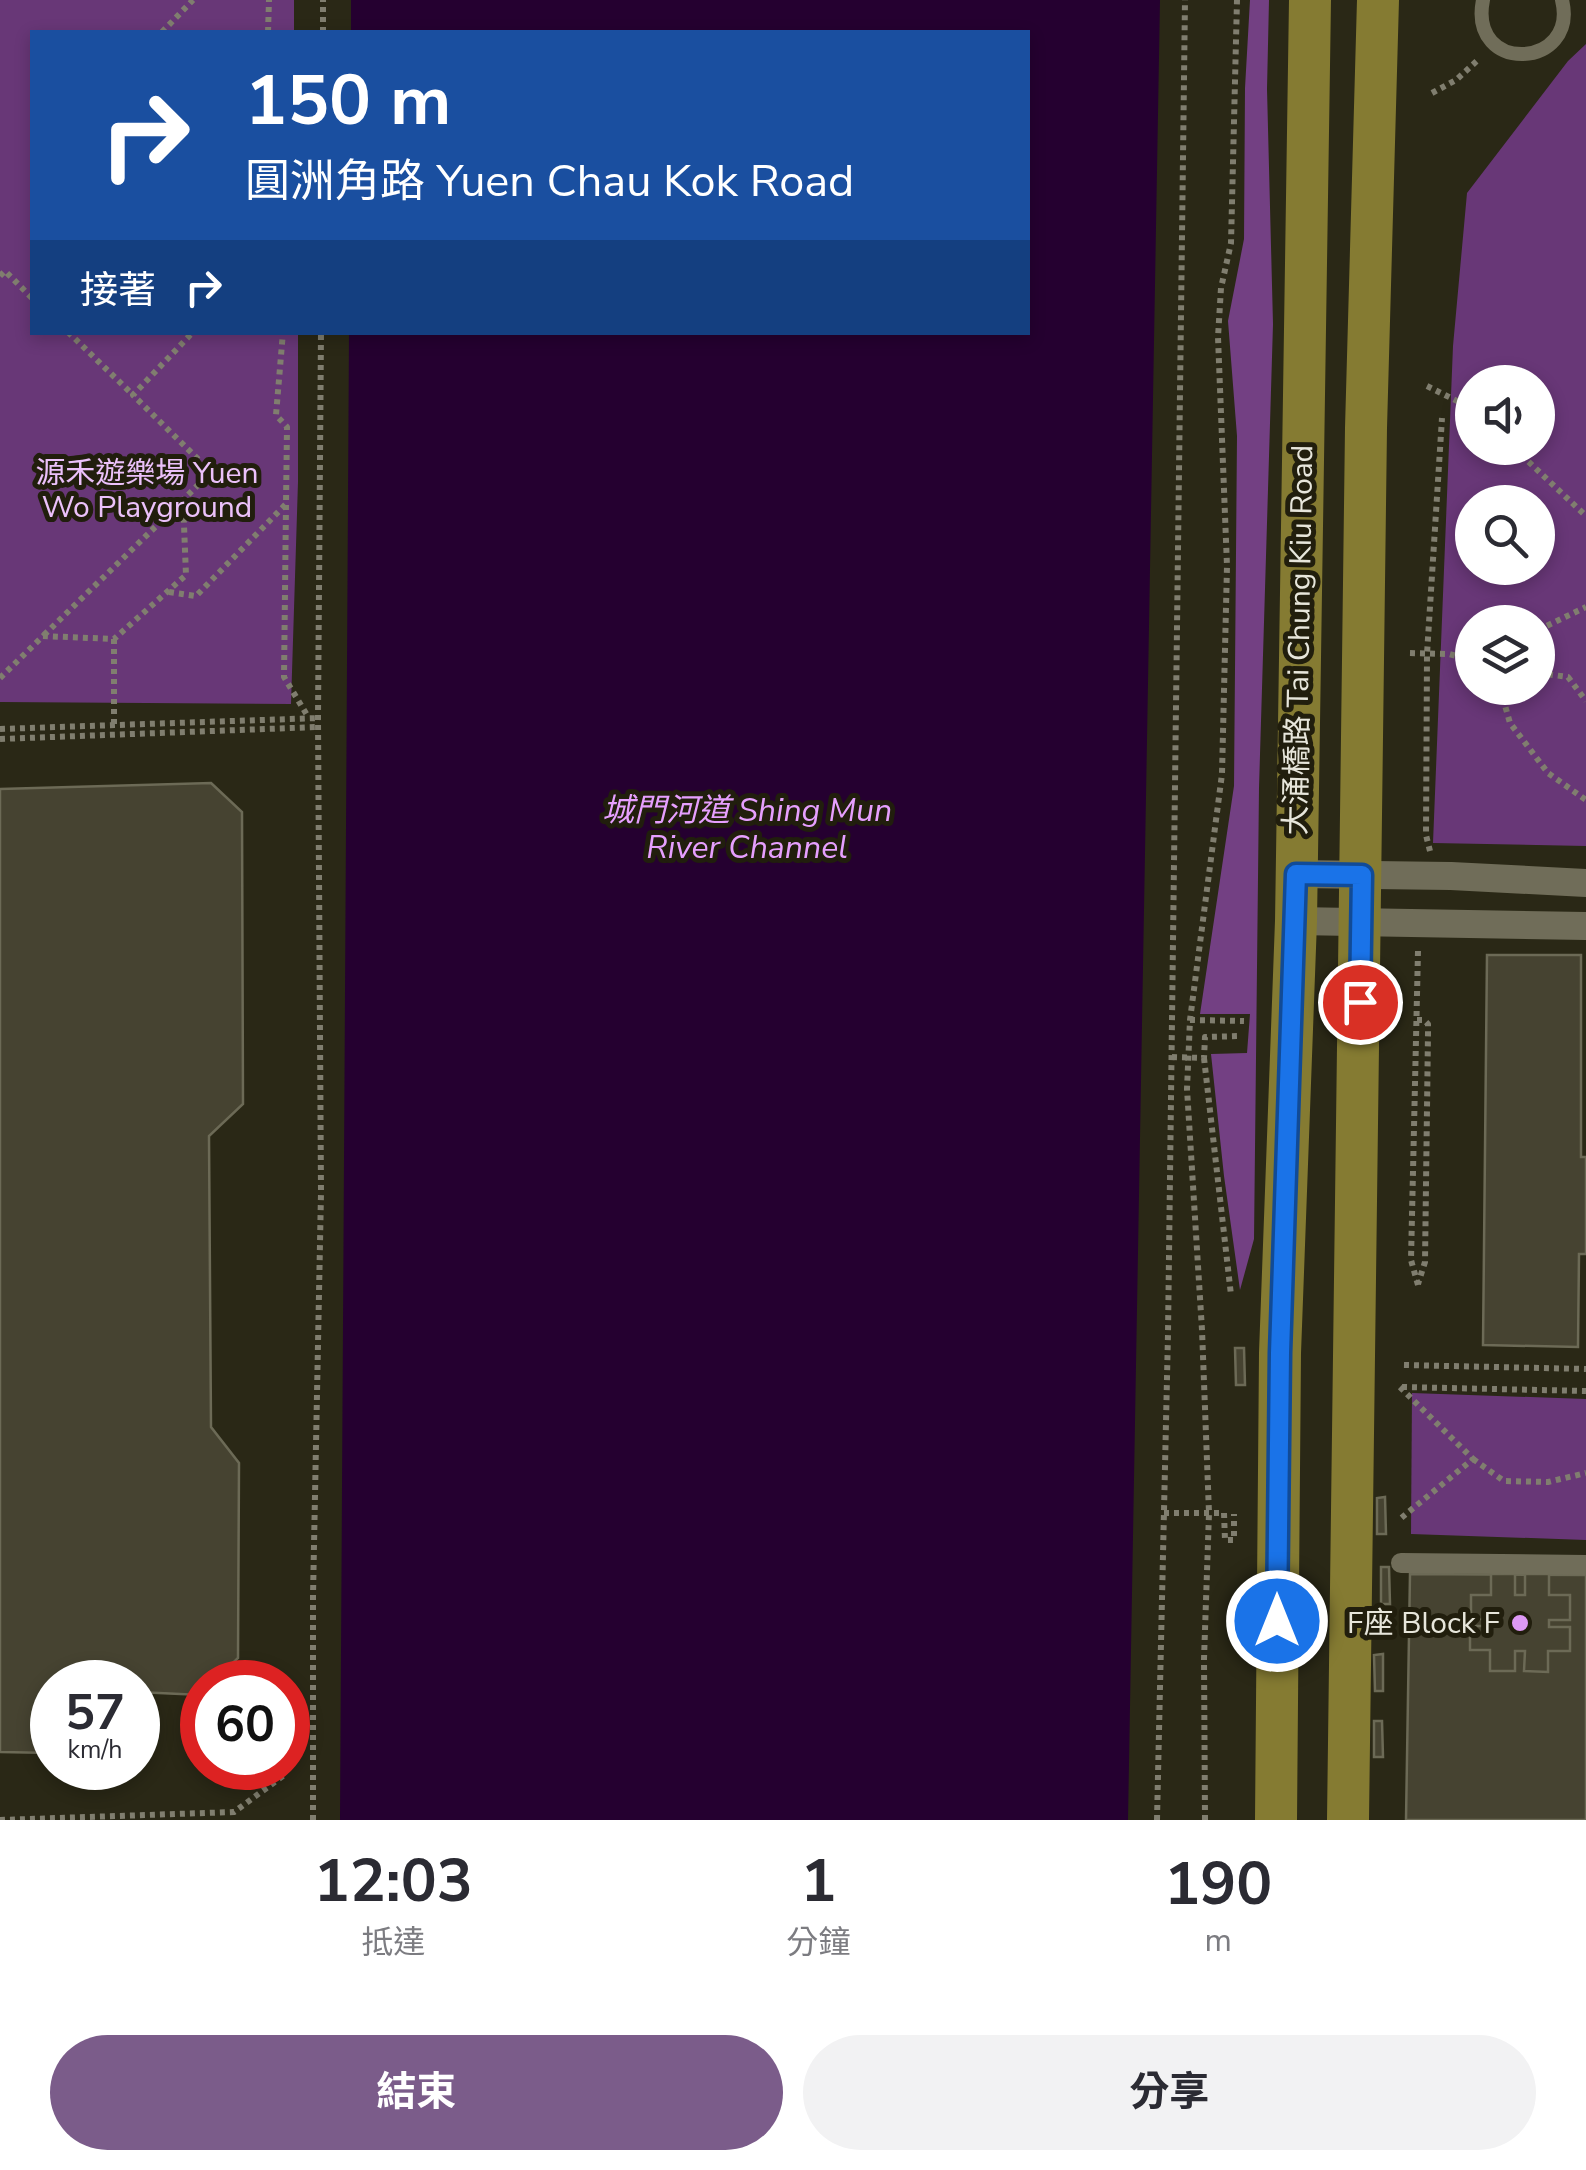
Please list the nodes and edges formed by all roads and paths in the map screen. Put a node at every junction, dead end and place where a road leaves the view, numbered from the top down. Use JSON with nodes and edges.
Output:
{"nodes":[{"id":1,"x":193,"y":0,"type":"edge"},
{"id":2,"x":269,"y":0,"type":"edge"},
{"id":3,"x":323,"y":0,"type":"edge"},
{"id":4,"x":1184,"y":0,"type":"edge"},
{"id":5,"x":1237,"y":0,"type":"edge"},
{"id":6,"x":1310,"y":0,"type":"edge"},
{"id":7,"x":1378,"y":0,"type":"edge"},
{"id":8,"x":1483,"y":0,"type":"edge"},
{"id":9,"x":1578,"y":0,"type":"edge"},
{"id":10,"x":1564,"y":6,"type":"edge"},
{"id":11,"x":164,"y":30,"type":"edge"},
{"id":12,"x":268,"y":30,"type":"edge"},
{"id":13,"x":323,"y":30,"type":"edge"},
{"id":14,"x":1494,"y":44,"type":"junction"},
{"id":15,"x":1432,"y":93,"type":"dead end"},
{"id":16,"x":2,"y":271,"type":"edge"},
{"id":17,"x":30,"y":296,"type":"edge"},
{"id":18,"x":71,"y":335,"type":"edge"},
{"id":19,"x":189,"y":335,"type":"edge"},
{"id":20,"x":282,"y":335,"type":"edge"},
{"id":21,"x":321,"y":335,"type":"edge"},
{"id":22,"x":1427,"y":386,"type":"dead end"},
{"id":23,"x":132,"y":394,"type":"junction"},
{"id":24,"x":1455,"y":400,"type":"edge"},
{"id":25,"x":1442,"y":418,"type":"dead end"},
{"id":26,"x":1532,"y":465,"type":"edge"},
{"id":27,"x":182,"y":500,"type":"junction"},
{"id":28,"x":286,"y":504,"type":"junction"},
{"id":29,"x":1586,"y":516,"type":"edge"},
{"id":30,"x":169,"y":592,"type":"junction"},
{"id":31,"x":1586,"y":607,"type":"edge"},
{"id":32,"x":1555,"y":622,"type":"edge"},
{"id":33,"x":43,"y":636,"type":"junction"},
{"id":34,"x":114,"y":639,"type":"junction"},
{"id":35,"x":1410,"y":653,"type":"dead end"},
{"id":36,"x":1427,"y":654,"type":"junction"},
{"id":37,"x":1455,"y":655,"type":"edge"},
{"id":38,"x":1555,"y":675,"type":"edge"},
{"id":39,"x":0,"y":678,"type":"edge"},
{"id":40,"x":1586,"y":701,"type":"edge"},
{"id":41,"x":1505,"y":705,"type":"edge"},
{"id":42,"x":307,"y":715,"type":"dead end"},
{"id":43,"x":320,"y":718,"type":"junction"},
{"id":44,"x":114,"y":726,"type":"junction"},
{"id":45,"x":318,"y":728,"type":"junction"},
{"id":46,"x":0,"y":730,"type":"edge"},
{"id":47,"x":115,"y":735,"type":"junction"},
{"id":48,"x":0,"y":739,"type":"edge"},
{"id":49,"x":1586,"y":800,"type":"edge"},
{"id":50,"x":1426,"y":834,"type":"dead end"},
{"id":51,"x":1296,"y":874,"type":"junction"},
{"id":52,"x":1362,"y":875,"type":"junction"},
{"id":53,"x":1586,"y":883,"type":"edge"},
{"id":54,"x":1296,"y":921,"type":"junction"},
{"id":55,"x":1360,"y":922,"type":"junction"},
{"id":56,"x":1586,"y":926,"type":"edge"},
{"id":57,"x":1418,"y":948,"type":"dead end"},
{"id":58,"x":1190,"y":1020,"type":"junction"},
{"id":59,"x":1417,"y":1020,"type":"junction"},
{"id":60,"x":1244,"y":1021,"type":"dead end"},
{"id":61,"x":1241,"y":1036,"type":"dead end"},
{"id":62,"x":1187,"y":1056,"type":"junction"},
{"id":63,"x":1172,"y":1057,"type":"junction"},
{"id":64,"x":1204,"y":1058,"type":"junction"},
{"id":65,"x":1231,"y":1295,"type":"dead end"},
{"id":66,"x":1404,"y":1365,"type":"dead end"},
{"id":67,"x":1586,"y":1369,"type":"edge"},
{"id":68,"x":1586,"y":1391,"type":"edge"},
{"id":69,"x":1473,"y":1459,"type":"junction"},
{"id":70,"x":1586,"y":1474,"type":"edge"},
{"id":71,"x":1164,"y":1513,"type":"junction"},
{"id":72,"x":1209,"y":1513,"type":"junction"},
{"id":73,"x":1234,"y":1514,"type":"dead end"},
{"id":74,"x":1400,"y":1519,"type":"dead end"},
{"id":75,"x":1401,"y":1563,"type":"dead end"},
{"id":76,"x":1586,"y":1565,"type":"edge"},
{"id":77,"x":264,"y":1790,"type":"edge"},
{"id":78,"x":0,"y":1820,"type":"edge"},
{"id":79,"x":313,"y":1820,"type":"edge"},
{"id":80,"x":1158,"y":1820,"type":"edge"},
{"id":81,"x":1205,"y":1820,"type":"edge"},
{"id":82,"x":1276,"y":1820,"type":"edge"},
{"id":83,"x":1348,"y":1820,"type":"edge"}],
"edges":[{"from":1,"to":11,"type":"path"},
{"from":2,"to":12,"type":"path"},
{"from":3,"to":13,"type":"path"},
{"from":4,"to":63,"type":"path"},
{"from":5,"to":58,"type":"path"},
{"from":6,"to":51,"type":"main road","name":"大涌橋路 Tai Chung Kiu Road"},
{"from":7,"to":52,"type":"main road"},
{"from":8,"to":14,"type":"lane"},
{"from":9,"to":10,"type":"lane"},
{"from":10,"to":14,"type":"lane"},
{"from":14,"to":15,"type":"path"},
{"from":16,"to":17,"type":"path"},
{"from":18,"to":23,"type":"path"},
{"from":19,"to":23,"type":"path"},
{"from":20,"to":28,"type":"path"},
{"from":21,"to":43,"type":"path"},
{"from":22,"to":24,"type":"path"},
{"from":23,"to":27,"type":"path"},
{"from":25,"to":36,"type":"path"},
{"from":26,"to":29,"type":"path"},
{"from":27,"to":30,"type":"path"},
{"from":27,"to":33,"type":"path"},
{"from":28,"to":30,"type":"path"},
{"from":28,"to":42,"type":"path"},
{"from":30,"to":34,"type":"path"},
{"from":31,"to":32,"type":"path"},
{"from":33,"to":34,"type":"path"},
{"from":33,"to":39,"type":"path"},
{"from":34,"to":44,"type":"path"},
{"from":35,"to":36,"type":"path"},
{"from":36,"to":37,"type":"path"},
{"from":36,"to":50,"type":"path"},
{"from":38,"to":40,"type":"path"},
{"from":41,"to":49,"type":"path"},
{"from":43,"to":44,"type":"path"},
{"from":43,"to":45,"type":"path"},
{"from":44,"to":46,"type":"path"},
{"from":44,"to":47,"type":"path"},
{"from":45,"to":47,"type":"path"},
{"from":45,"to":79,"type":"path"},
{"from":47,"to":48,"type":"path"},
{"from":51,"to":52,"type":"street"},
{"from":51,"to":54,"type":"main road","name":"大涌橋路 Tai Chung Kiu Road"},
{"from":52,"to":53,"type":"street"},
{"from":52,"to":55,"type":"main road"},
{"from":54,"to":55,"type":"street"},
{"from":54,"to":82,"type":"main road","name":"大涌橋路 Tai Chung Kiu Road"},
{"from":55,"to":56,"type":"street"},
{"from":55,"to":83,"type":"main road"},
{"from":57,"to":59,"type":"path"},
{"from":58,"to":60,"type":"path"},
{"from":58,"to":62,"type":"path"},
{"from":59,"to":59,"type":"path"},
{"from":61,"to":64,"type":"path"},
{"from":62,"to":63,"type":"path"},
{"from":62,"to":64,"type":"path"},
{"from":62,"to":72,"type":"path"},
{"from":63,"to":71,"type":"path"},
{"from":64,"to":65,"type":"path"},
{"from":66,"to":67,"type":"path"},
{"from":68,"to":69,"type":"path"},
{"from":69,"to":70,"type":"path"},
{"from":69,"to":74,"type":"path"},
{"from":71,"to":72,"type":"path"},
{"from":71,"to":80,"type":"path"},
{"from":72,"to":73,"type":"path"},
{"from":72,"to":81,"type":"path"},
{"from":75,"to":76,"type":"street"},
{"from":77,"to":78,"type":"path"}]}
